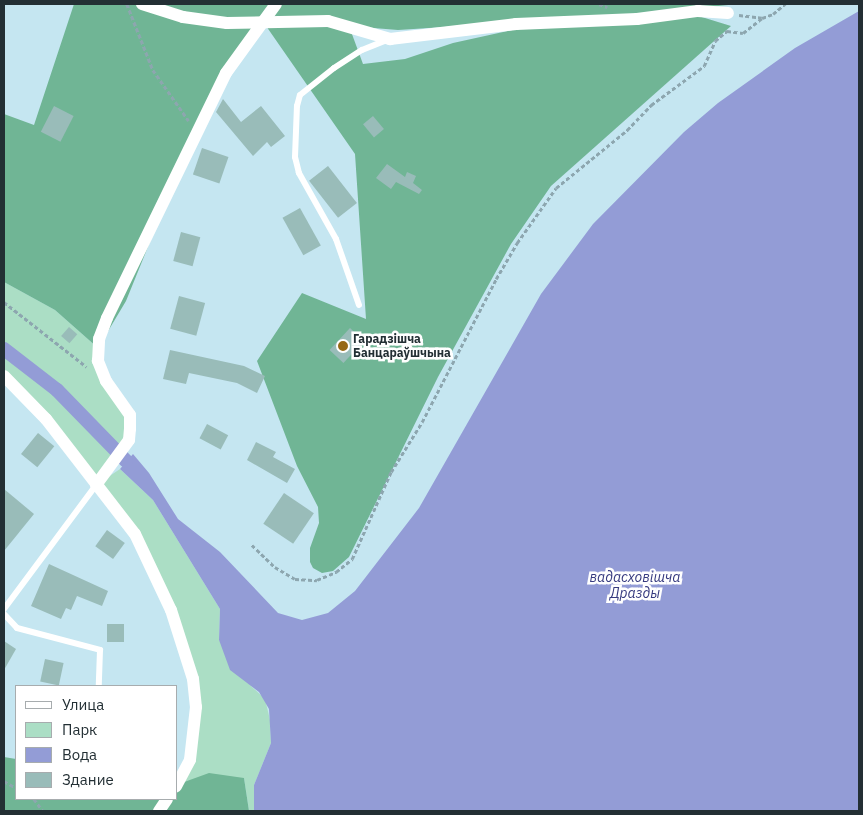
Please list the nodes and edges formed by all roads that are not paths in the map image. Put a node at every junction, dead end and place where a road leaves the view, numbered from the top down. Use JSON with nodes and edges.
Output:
{"nodes":[{"id":1,"x":142,"y":4,"type":"edge"},
{"id":2,"x":276,"y":4,"type":"edge"},
{"id":3,"x":728,"y":14,"type":"road end"},
{"id":4,"x":264,"y":23,"type":"junction"},
{"id":5,"x":390,"y":39,"type":"junction"},
{"id":6,"x":358,"y":305,"type":"dead end"},
{"id":7,"x":4,"y":376,"type":"edge"},
{"id":8,"x":99,"y":479,"type":"junction"},
{"id":9,"x":4,"y":609,"type":"edge"},
{"id":10,"x":4,"y":614,"type":"edge"},
{"id":11,"x":99,"y":685,"type":"edge"},
{"id":12,"x":178,"y":782,"type":"edge"},
{"id":13,"x":167,"y":800,"type":"edge"},
{"id":14,"x":159,"y":811,"type":"edge"}],
"edges":[{"from":1,"to":4,"type":"street"},
{"from":2,"to":4,"type":"street"},
{"from":3,"to":5,"type":"street"},
{"from":4,"to":5,"type":"street"},
{"from":4,"to":8,"type":"street"},
{"from":5,"to":6,"type":"lane"},
{"from":7,"to":8,"type":"street"},
{"from":8,"to":9,"type":"lane"},
{"from":8,"to":12,"type":"street"},
{"from":10,"to":11,"type":"lane"},
{"from":13,"to":14,"type":"street"}]}
